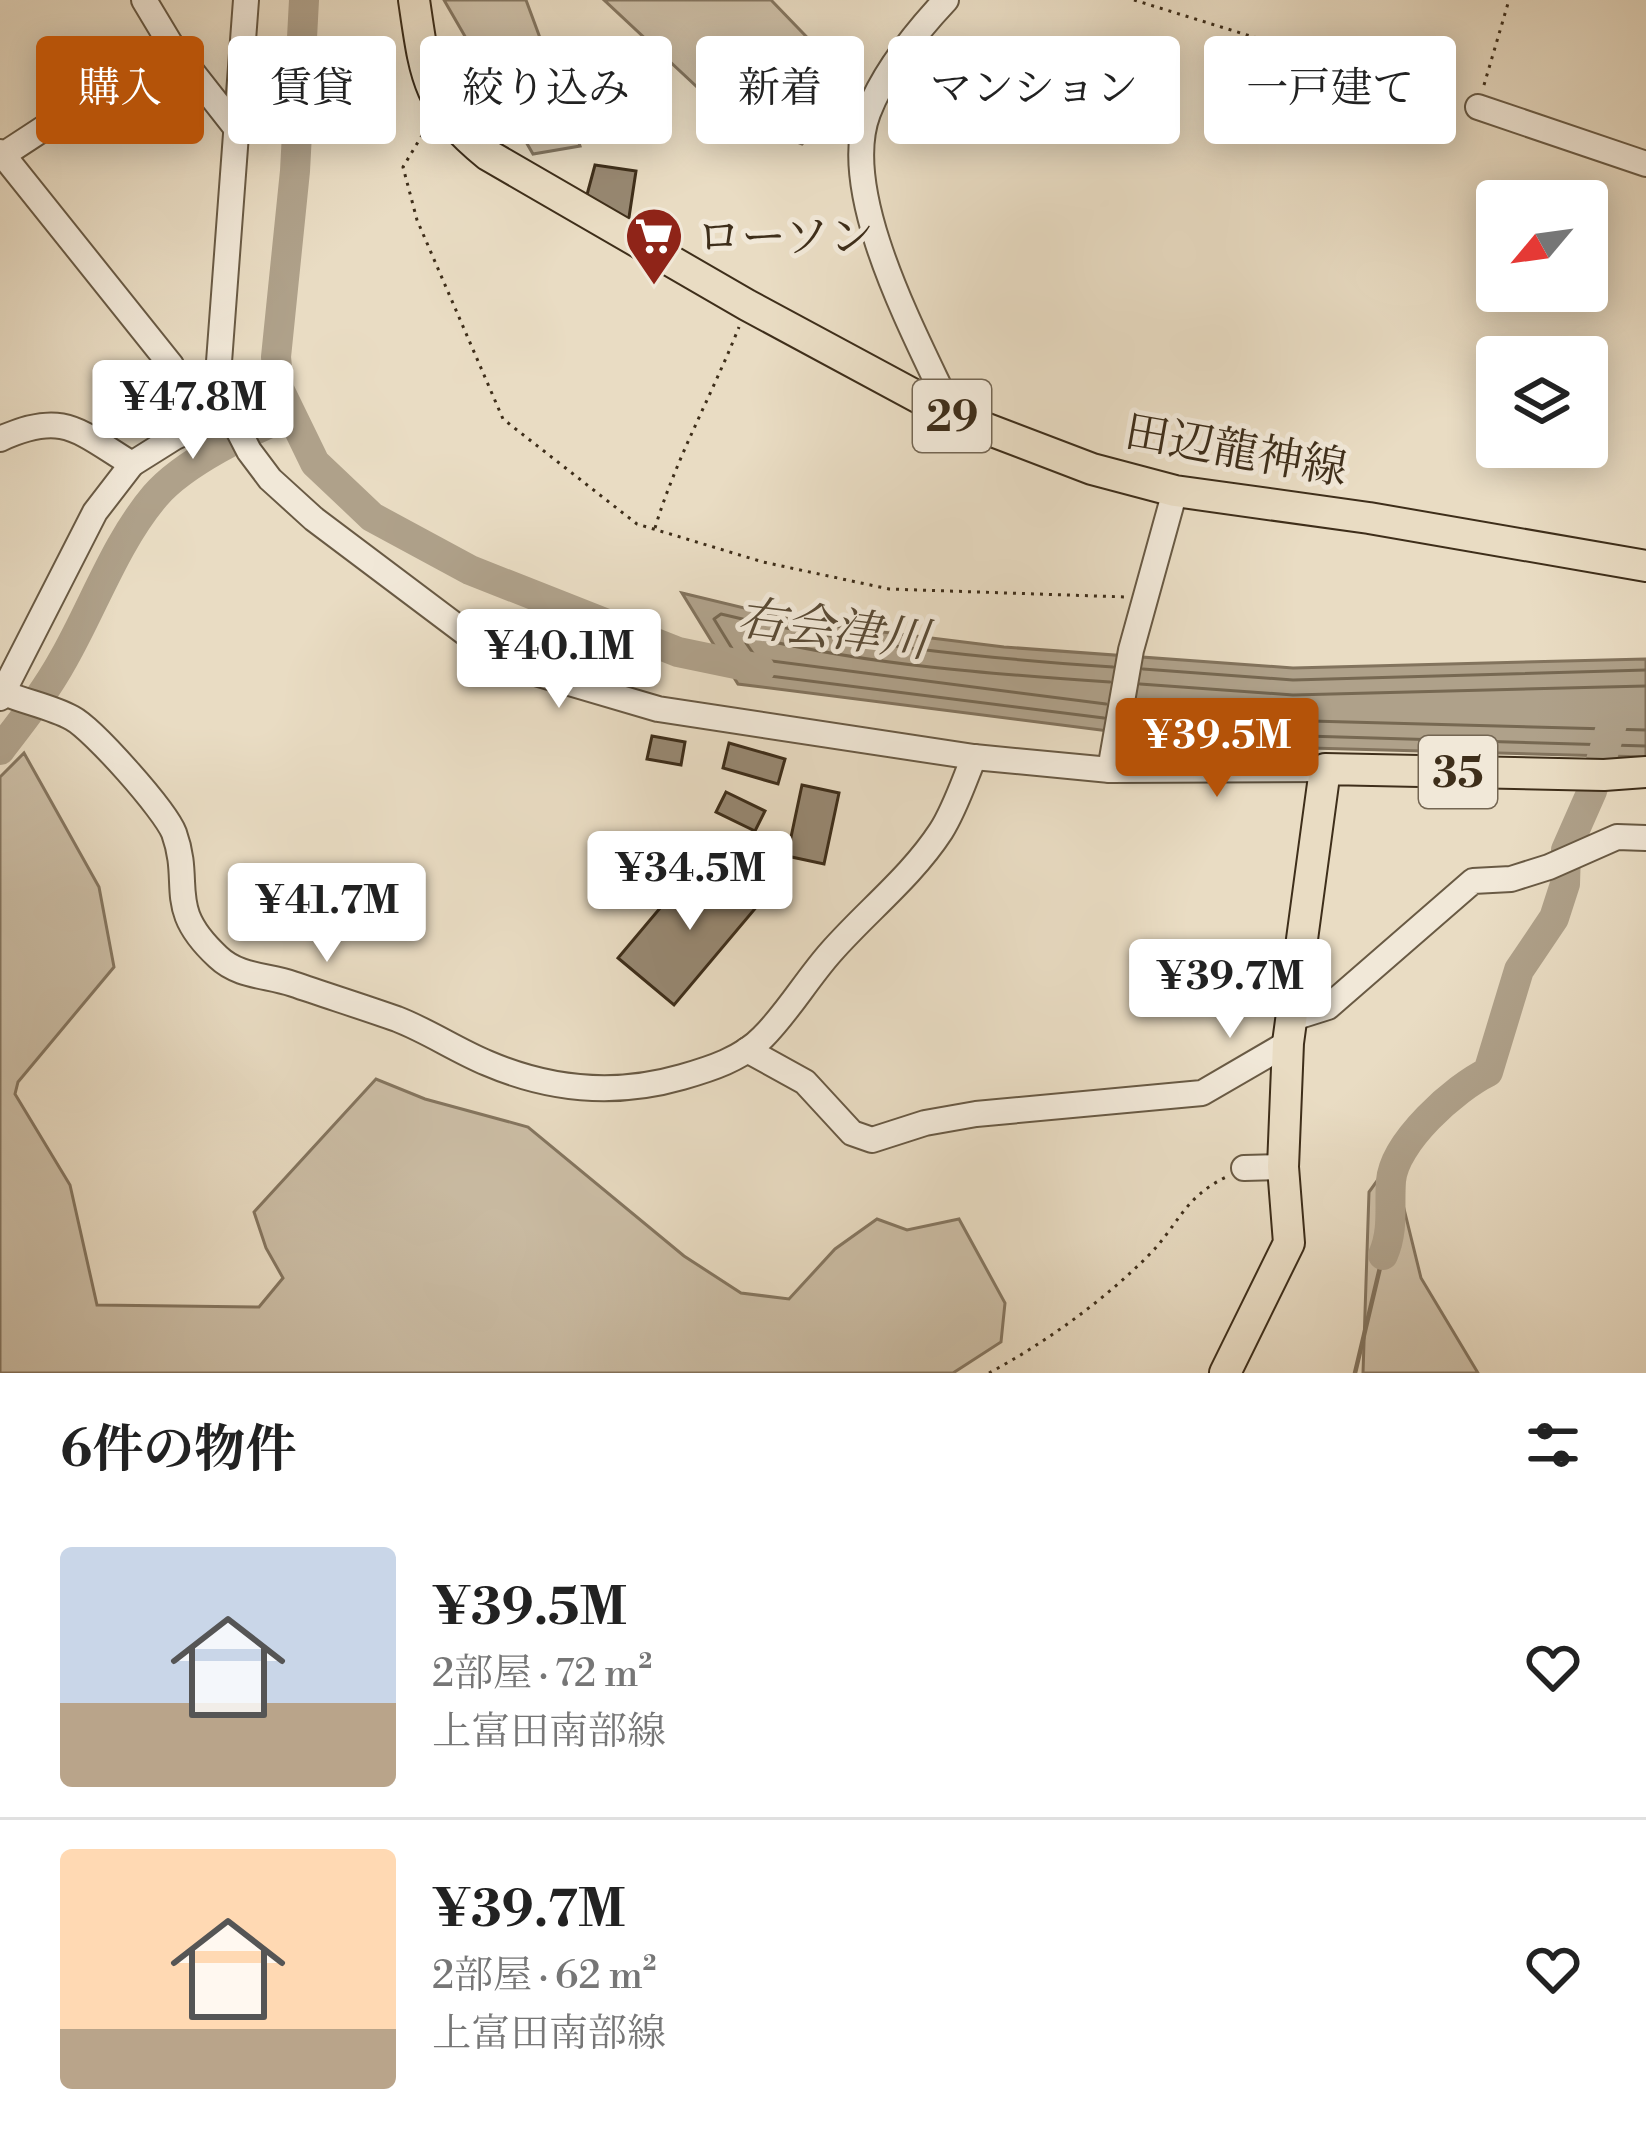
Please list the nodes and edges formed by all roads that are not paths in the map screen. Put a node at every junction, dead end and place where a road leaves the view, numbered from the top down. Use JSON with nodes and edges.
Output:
{"nodes":[{"id":1,"x":144,"y":0,"type":"edge"},
{"id":2,"x":246,"y":0,"type":"edge"},
{"id":3,"x":414,"y":0,"type":"edge"},
{"id":4,"x":946,"y":0,"type":"edge"},
{"id":5,"x":165,"y":36,"type":"edge"},
{"id":6,"x":243,"y":36,"type":"edge"},
{"id":7,"x":204,"y":88,"type":"edge"},
{"id":8,"x":1478,"y":107,"type":"road end"},
{"id":9,"x":228,"y":118,"type":"edge"},
{"id":10,"x":36,"y":132,"type":"edge"},
{"id":11,"x":236,"y":144,"type":"edge"},
{"id":12,"x":2,"y":154,"type":"edge"},
{"id":13,"x":1646,"y":164,"type":"edge"},
{"id":14,"x":231,"y":416,"type":"junction"},
{"id":15,"x":953,"y":416,"type":"junction"},
{"id":16,"x":200,"y":425,"type":"junction"},
{"id":17,"x":0,"y":439,"type":"edge"},
{"id":18,"x":132,"y":464,"type":"junction"},
{"id":19,"x":1175,"y":491,"type":"junction"},
{"id":20,"x":1646,"y":566,"type":"edge"},
{"id":21,"x":2,"y":695,"type":"edge"},
{"id":22,"x":974,"y":757,"type":"junction"},
{"id":23,"x":1112,"y":758,"type":"junction"},
{"id":24,"x":1324,"y":769,"type":"junction"},
{"id":25,"x":1646,"y":772,"type":"edge"},
{"id":26,"x":1646,"y":838,"type":"edge"},
{"id":27,"x":1289,"y":1031,"type":"junction"},
{"id":28,"x":747,"y":1050,"type":"junction"},
{"id":29,"x":1283,"y":1167,"type":"junction"},
{"id":30,"x":1244,"y":1168,"type":"road end"},
{"id":31,"x":1225,"y":1373,"type":"edge"}],
"edges":[{"from":1,"to":5,"type":"street"},
{"from":2,"to":6,"type":"street"},
{"from":3,"to":15,"type":"main road","name":"田辺龍神線","number":"29"},
{"from":4,"to":15,"type":"street"},
{"from":7,"to":9,"type":"street"},
{"from":8,"to":13,"type":"street"},
{"from":10,"to":12,"type":"street"},
{"from":11,"to":14,"type":"street"},
{"from":12,"to":16,"type":"street"},
{"from":14,"to":16,"type":"street"},
{"from":14,"to":22,"type":"street"},
{"from":15,"to":19,"type":"main road","name":"田辺龍神線","number":"29"},
{"from":16,"to":18,"type":"street"},
{"from":17,"to":18,"type":"street"},
{"from":18,"to":21,"type":"street"},
{"from":19,"to":20,"type":"main road","name":"田辺龍神線","number":"29"},
{"from":19,"to":23,"type":"street"},
{"from":21,"to":28,"type":"street"},
{"from":22,"to":23,"type":"street"},
{"from":22,"to":28,"type":"street"},
{"from":23,"to":24,"type":"street"},
{"from":24,"to":25,"type":"main road","number":"35"},
{"from":24,"to":27,"type":"main road"},
{"from":26,"to":27,"type":"street"},
{"from":27,"to":28,"type":"street"},
{"from":27,"to":29,"type":"main road"},
{"from":29,"to":30,"type":"street"},
{"from":29,"to":31,"type":"main road"}]}
